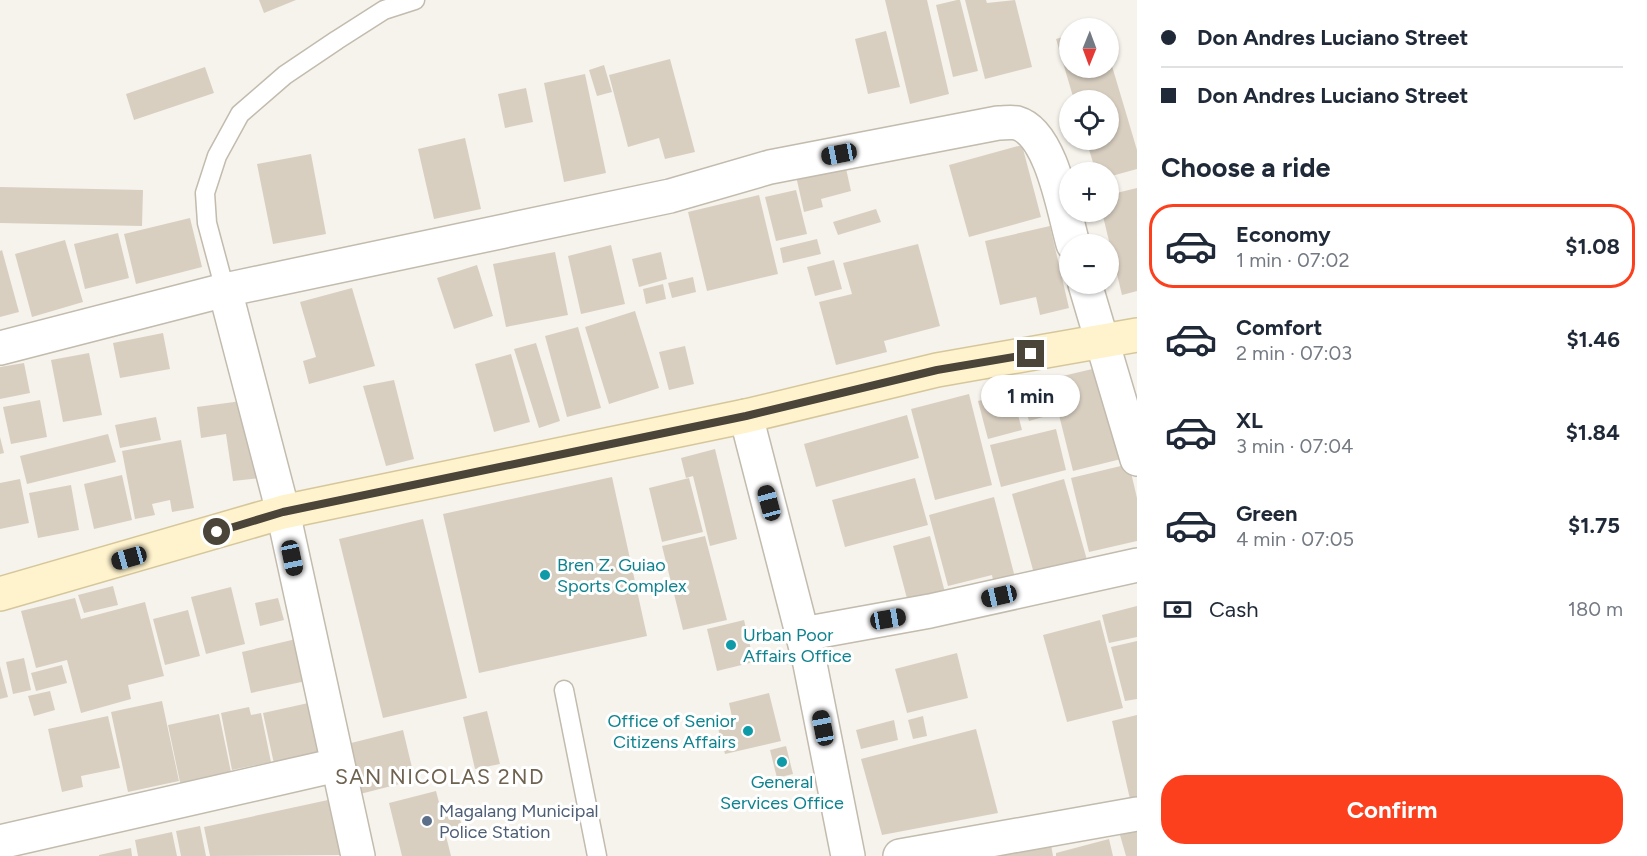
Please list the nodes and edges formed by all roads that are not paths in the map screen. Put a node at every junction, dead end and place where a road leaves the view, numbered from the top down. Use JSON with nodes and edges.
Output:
{"nodes":[{"id":1,"x":415,"y":0,"type":"edge"},
{"id":2,"x":1071,"y":234,"type":"edge"},
{"id":3,"x":225,"y":290,"type":"junction"},
{"id":4,"x":1088,"y":294,"type":"edge"},
{"id":5,"x":1137,"y":335,"type":"edge"},
{"id":6,"x":1102,"y":342,"type":"junction"},
{"id":7,"x":0,"y":348,"type":"edge"},
{"id":8,"x":746,"y":416,"type":"junction"},
{"id":9,"x":1137,"y":459,"type":"edge"},
{"id":10,"x":283,"y":512,"type":"junction"},
{"id":11,"x":1137,"y":565,"type":"edge"},
{"id":12,"x":0,"y":594,"type":"edge"},
{"id":13,"x":803,"y":634,"type":"junction"},
{"id":14,"x":564,"y":690,"type":"dead end"},
{"id":15,"x":337,"y":765,"type":"junction"},
{"id":16,"x":1137,"y":814,"type":"edge"},
{"id":17,"x":0,"y":842,"type":"edge"},
{"id":18,"x":358,"y":856,"type":"edge"},
{"id":19,"x":597,"y":856,"type":"edge"},
{"id":20,"x":848,"y":856,"type":"edge"},
{"id":21,"x":900,"y":856,"type":"edge"}],
"edges":[{"from":1,"to":3,"type":"lane"},
{"from":2,"to":3,"type":"street"},
{"from":3,"to":7,"type":"street"},
{"from":3,"to":10,"type":"street"},
{"from":4,"to":6,"type":"street"},
{"from":5,"to":6,"type":"street"},
{"from":6,"to":8,"type":"street"},
{"from":6,"to":9,"type":"street"},
{"from":8,"to":10,"type":"street"},
{"from":8,"to":13,"type":"street"},
{"from":10,"to":12,"type":"street"},
{"from":10,"to":15,"type":"street"},
{"from":11,"to":13,"type":"street"},
{"from":13,"to":20,"type":"street"},
{"from":14,"to":19,"type":"lane"},
{"from":15,"to":17,"type":"street"},
{"from":15,"to":18,"type":"street"},
{"from":16,"to":21,"type":"street"}]}
